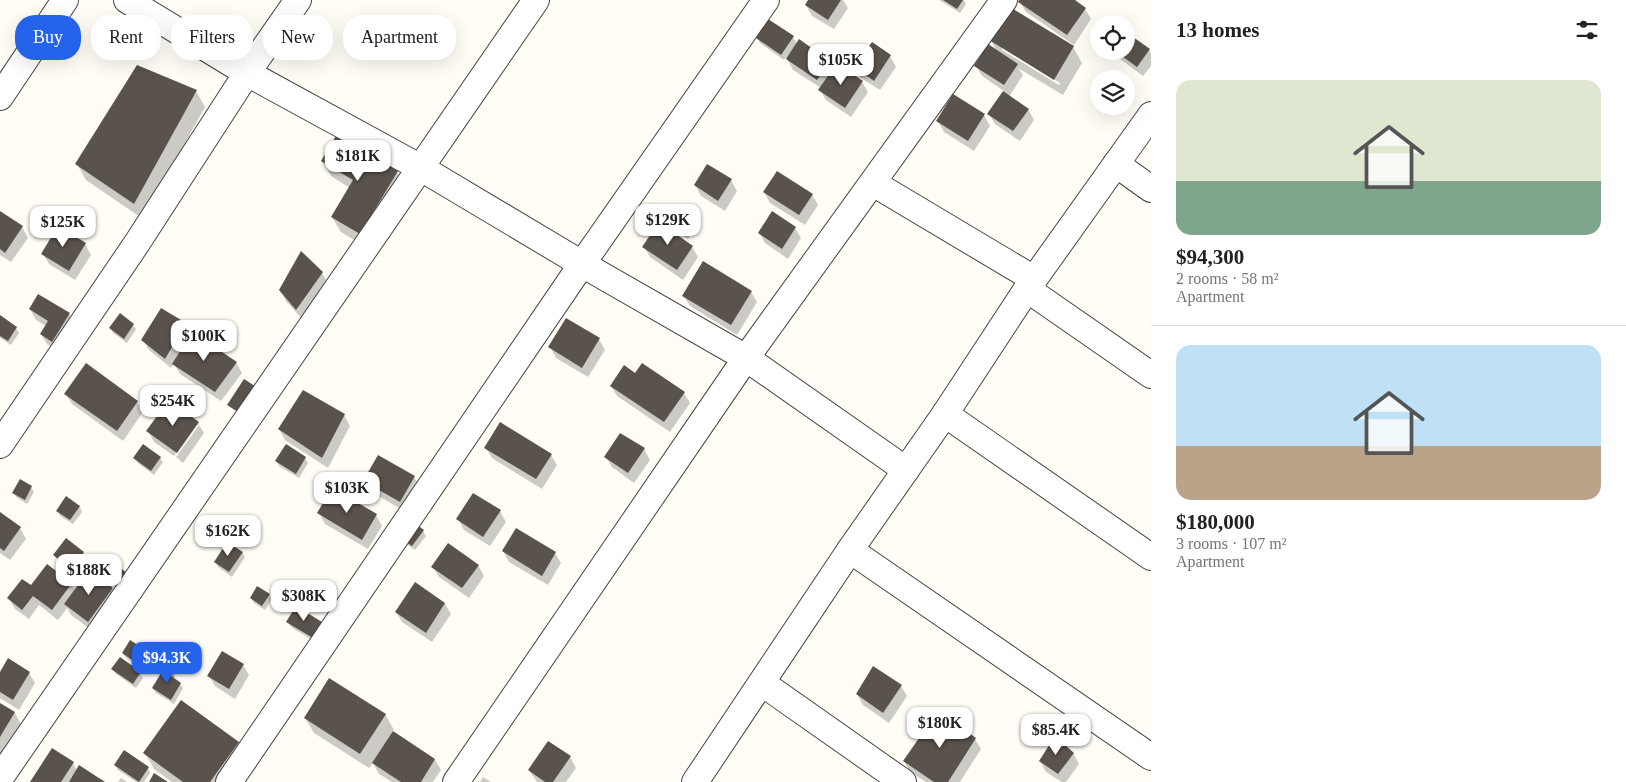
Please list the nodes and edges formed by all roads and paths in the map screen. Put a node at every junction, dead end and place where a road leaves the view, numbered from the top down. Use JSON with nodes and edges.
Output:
{"nodes":[{"id":1,"x":65,"y":0,"type":"edge"},
{"id":2,"x":127,"y":0,"type":"edge"},
{"id":3,"x":298,"y":0,"type":"edge"},
{"id":4,"x":536,"y":0,"type":"edge"},
{"id":5,"x":766,"y":0,"type":"edge"},
{"id":6,"x":1004,"y":0,"type":"edge"},
{"id":7,"x":247,"y":73,"type":"junction"},
{"id":8,"x":0,"y":97,"type":"edge"},
{"id":9,"x":1151,"y":115,"type":"edge"},
{"id":10,"x":1116,"y":164,"type":"junction"},
{"id":11,"x":421,"y":168,"type":"junction"},
{"id":12,"x":873,"y":183,"type":"junction"},
{"id":13,"x":1151,"y":189,"type":"edge"},
{"id":14,"x":582,"y":264,"type":"junction"},
{"id":15,"x":1031,"y":284,"type":"junction"},
{"id":16,"x":746,"y":358,"type":"junction"},
{"id":17,"x":1151,"y":375,"type":"edge"},
{"id":18,"x":945,"y":414,"type":"junction"},
{"id":19,"x":0,"y":445,"type":"edge"},
{"id":20,"x":906,"y":470,"type":"junction"},
{"id":21,"x":850,"y":550,"type":"junction"},
{"id":22,"x":1151,"y":557,"type":"edge"},
{"id":23,"x":762,"y":683,"type":"junction"},
{"id":24,"x":1151,"y":757,"type":"edge"},
{"id":25,"x":0,"y":778,"type":"edge"},
{"id":26,"x":229,"y":782,"type":"edge"},
{"id":27,"x":456,"y":782,"type":"edge"},
{"id":28,"x":695,"y":782,"type":"edge"},
{"id":29,"x":903,"y":782,"type":"edge"}],
"edges":[{"from":1,"to":8,"type":"street"},
{"from":2,"to":7,"type":"street"},
{"from":3,"to":7,"type":"street"},
{"from":4,"to":11,"type":"street"},
{"from":5,"to":14,"type":"street"},
{"from":6,"to":12,"type":"street"},
{"from":7,"to":11,"type":"street"},
{"from":7,"to":19,"type":"street"},
{"from":9,"to":10,"type":"street"},
{"from":10,"to":13,"type":"street"},
{"from":10,"to":15,"type":"street"},
{"from":11,"to":14,"type":"street"},
{"from":11,"to":25,"type":"street"},
{"from":12,"to":15,"type":"street"},
{"from":12,"to":16,"type":"street"},
{"from":14,"to":16,"type":"street"},
{"from":14,"to":26,"type":"street"},
{"from":15,"to":17,"type":"street"},
{"from":15,"to":18,"type":"street"},
{"from":16,"to":20,"type":"street"},
{"from":16,"to":27,"type":"street"},
{"from":18,"to":20,"type":"street"},
{"from":18,"to":22,"type":"street"},
{"from":20,"to":21,"type":"street"},
{"from":21,"to":23,"type":"street"},
{"from":21,"to":24,"type":"street"},
{"from":23,"to":28,"type":"street"},
{"from":23,"to":29,"type":"street"}]}
